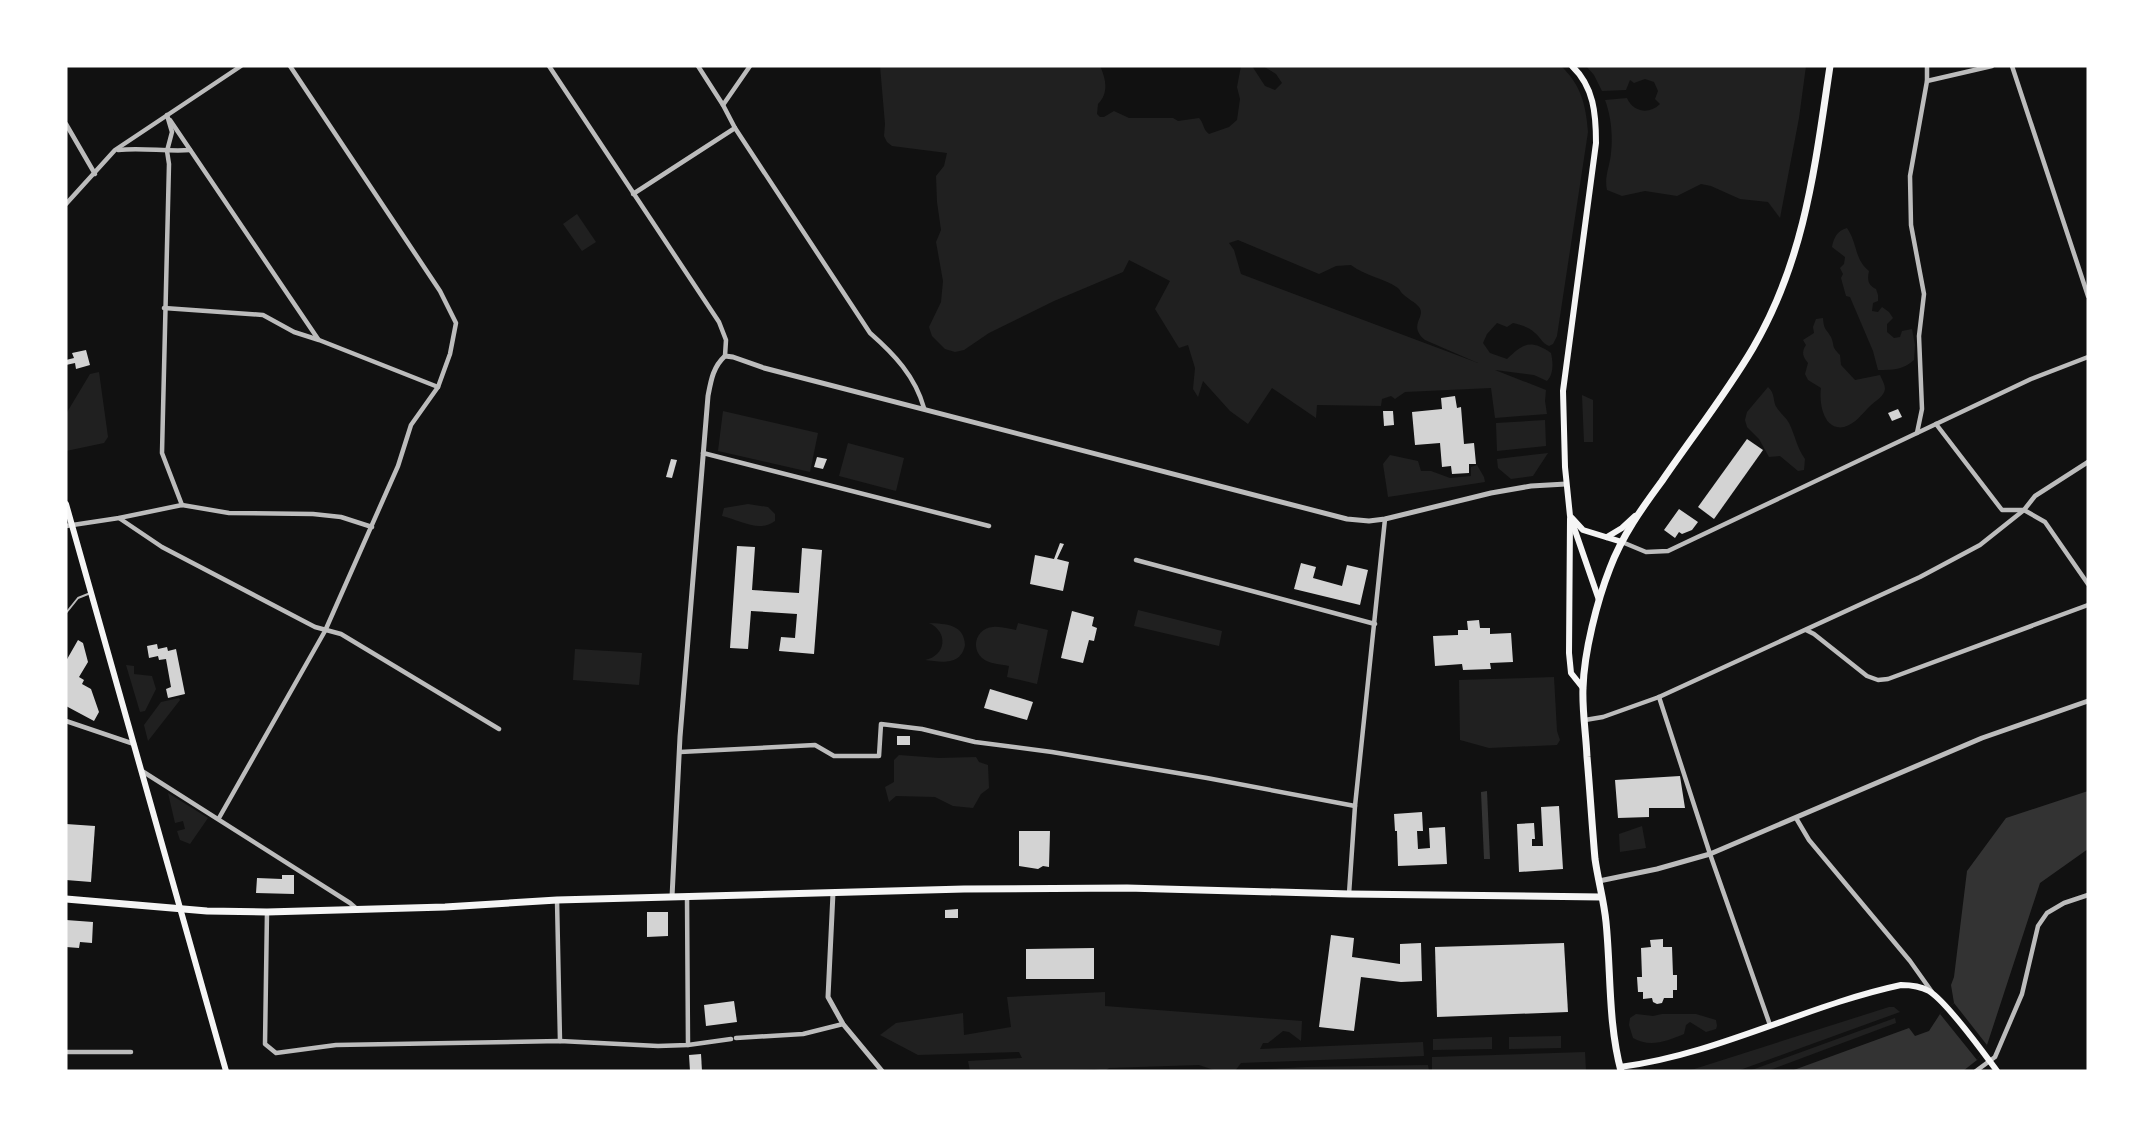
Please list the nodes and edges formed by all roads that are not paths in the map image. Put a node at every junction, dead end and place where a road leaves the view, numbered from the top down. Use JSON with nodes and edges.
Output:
{"nodes":[{"id":1,"x":241,"y":66,"type":"edge"},
{"id":2,"x":290,"y":66,"type":"edge"},
{"id":3,"x":549,"y":66,"type":"edge"},
{"id":4,"x":698,"y":66,"type":"edge"},
{"id":5,"x":750,"y":66,"type":"edge"},
{"id":6,"x":1572,"y":66,"type":"edge"},
{"id":7,"x":1830,"y":66,"type":"edge"},
{"id":8,"x":1927,"y":66,"type":"edge"},
{"id":9,"x":1992,"y":66,"type":"edge"},
{"id":10,"x":2012,"y":66,"type":"edge"},
{"id":11,"x":1927,"y":81,"type":"junction"},
{"id":12,"x":723,"y":105,"type":"junction"},
{"id":13,"x":167,"y":115,"type":"junction"},
{"id":14,"x":66,"y":124,"type":"edge"},
{"id":15,"x":735,"y":128,"type":"junction"},
{"id":16,"x":115,"y":150,"type":"junction"},
{"id":17,"x":190,"y":150,"type":"junction"},
{"id":18,"x":167,"y":151,"type":"junction"},
{"id":19,"x":95,"y":174,"type":"junction"},
{"id":20,"x":633,"y":194,"type":"junction"},
{"id":21,"x":66,"y":204,"type":"edge"},
{"id":22,"x":2088,"y":296,"type":"edge"},
{"id":23,"x":164,"y":308,"type":"junction"},
{"id":24,"x":319,"y":340,"type":"junction"},
{"id":25,"x":725,"y":356,"type":"junction"},
{"id":26,"x":2088,"y":357,"type":"edge"},
{"id":27,"x":438,"y":387,"type":"junction"},
{"id":28,"x":924,"y":408,"type":"junction"},
{"id":29,"x":1936,"y":424,"type":"junction"},
{"id":30,"x":1917,"y":433,"type":"junction"},
{"id":31,"x":703,"y":453,"type":"junction"},
{"id":32,"x":2088,"y":462,"type":"edge"},
{"id":33,"x":1566,"y":484,"type":"junction"},
{"id":34,"x":66,"y":504,"type":"edge"},
{"id":35,"x":182,"y":505,"type":"junction"},
{"id":36,"x":2024,"y":510,"type":"junction"},
{"id":37,"x":1638,"y":514,"type":"junction"},
{"id":38,"x":1570,"y":516,"type":"junction"},
{"id":39,"x":118,"y":518,"type":"junction"},
{"id":40,"x":1385,"y":519,"type":"junction"},
{"id":41,"x":69,"y":526,"type":"edge"},
{"id":42,"x":989,"y":526,"type":"dead end"},
{"id":43,"x":372,"y":527,"type":"junction"},
{"id":44,"x":1606,"y":537,"type":"junction"},
{"id":45,"x":1622,"y":542,"type":"junction"},
{"id":46,"x":1136,"y":560,"type":"dead end"},
{"id":47,"x":2088,"y":584,"type":"edge"},
{"id":48,"x":91,"y":592,"type":"junction"},
{"id":49,"x":1599,"y":600,"type":"junction"},
{"id":50,"x":2088,"y":605,"type":"edge"},
{"id":51,"x":66,"y":613,"type":"edge"},
{"id":52,"x":1375,"y":624,"type":"junction"},
{"id":53,"x":1806,"y":630,"type":"junction"},
{"id":54,"x":325,"y":631,"type":"junction"},
{"id":55,"x":1583,"y":688,"type":"junction"},
{"id":56,"x":1659,"y":697,"type":"junction"},
{"id":57,"x":2088,"y":700,"type":"edge"},
{"id":58,"x":1585,"y":720,"type":"junction"},
{"id":59,"x":66,"y":721,"type":"edge"},
{"id":60,"x":499,"y":729,"type":"dead end"},
{"id":61,"x":134,"y":744,"type":"junction"},
{"id":62,"x":680,"y":752,"type":"junction"},
{"id":63,"x":142,"y":771,"type":"junction"},
{"id":64,"x":1355,"y":806,"type":"junction"},
{"id":65,"x":219,"y":818,"type":"junction"},
{"id":66,"x":1796,"y":818,"type":"junction"},
{"id":67,"x":1710,"y":854,"type":"junction"},
{"id":68,"x":1599,"y":881,"type":"junction"},
{"id":69,"x":833,"y":893,"type":"junction"},
{"id":70,"x":1349,"y":894,"type":"junction"},
{"id":71,"x":2088,"y":895,"type":"edge"},
{"id":72,"x":687,"y":896,"type":"junction"},
{"id":73,"x":672,"y":897,"type":"junction"},
{"id":74,"x":1601,"y":897,"type":"junction"},
{"id":75,"x":66,"y":899,"type":"edge"},
{"id":76,"x":557,"y":900,"type":"junction"},
{"id":77,"x":181,"y":908,"type":"junction"},
{"id":78,"x":358,"y":910,"type":"junction"},
{"id":79,"x":267,"y":912,"type":"junction"},
{"id":80,"x":1935,"y":996,"type":"junction"},
{"id":81,"x":843,"y":1024,"type":"junction"},
{"id":82,"x":1770,"y":1025,"type":"junction"},
{"id":83,"x":560,"y":1041,"type":"junction"},
{"id":84,"x":688,"y":1045,"type":"junction"},
{"id":85,"x":66,"y":1052,"type":"edge"},
{"id":86,"x":131,"y":1052,"type":"dead end"},
{"id":87,"x":1989,"y":1061,"type":"junction"},
{"id":88,"x":1621,"y":1069,"type":"edge"},
{"id":89,"x":226,"y":1071,"type":"edge"},
{"id":90,"x":882,"y":1071,"type":"edge"},
{"id":91,"x":1976,"y":1071,"type":"edge"},
{"id":92,"x":1997,"y":1071,"type":"edge"}],
"edges":[{"from":1,"to":13,"type":"street"},
{"from":2,"to":27,"type":"street"},
{"from":3,"to":20,"type":"street"},
{"from":4,"to":12,"type":"street"},
{"from":5,"to":12,"type":"street"},
{"from":6,"to":33,"type":"main road"},
{"from":7,"to":37,"type":"main road"},
{"from":8,"to":11,"type":"street"},
{"from":9,"to":11,"type":"street"},
{"from":10,"to":22,"type":"street"},
{"from":11,"to":30,"type":"street"},
{"from":12,"to":15,"type":"street"},
{"from":13,"to":16,"type":"street"},
{"from":13,"to":17,"type":"street"},
{"from":13,"to":18,"type":"street"},
{"from":14,"to":19,"type":"street"},
{"from":15,"to":20,"type":"street"},
{"from":15,"to":28,"type":"street"},
{"from":16,"to":18,"type":"street"},
{"from":16,"to":19,"type":"street"},
{"from":17,"to":18,"type":"street"},
{"from":17,"to":24,"type":"street"},
{"from":18,"to":23,"type":"street"},
{"from":19,"to":21,"type":"street"},
{"from":20,"to":25,"type":"street"},
{"from":23,"to":24,"type":"street"},
{"from":23,"to":35,"type":"street"},
{"from":24,"to":27,"type":"street"},
{"from":25,"to":28,"type":"street"},
{"from":25,"to":31,"type":"street"},
{"from":26,"to":29,"type":"street"},
{"from":27,"to":43,"type":"street"},
{"from":28,"to":40,"type":"street"},
{"from":29,"to":30,"type":"street"},
{"from":29,"to":36,"type":"street"},
{"from":30,"to":45,"type":"street"},
{"from":31,"to":42,"type":"street"},
{"from":31,"to":62,"type":"street"},
{"from":32,"to":36,"type":"street"},
{"from":33,"to":38,"type":"main road"},
{"from":33,"to":40,"type":"street"},
{"from":34,"to":41,"type":"main road"},
{"from":35,"to":39,"type":"street"},
{"from":35,"to":43,"type":"street"},
{"from":36,"to":47,"type":"street"},
{"from":36,"to":53,"type":"street"},
{"from":37,"to":44,"type":"main road"},
{"from":37,"to":45,"type":"main road"},
{"from":38,"to":44,"type":"main road"},
{"from":38,"to":49,"type":"main road"},
{"from":38,"to":55,"type":"main road"},
{"from":39,"to":41,"type":"street"},
{"from":39,"to":54,"type":"street"},
{"from":40,"to":52,"type":"street"},
{"from":41,"to":48,"type":"main road"},
{"from":43,"to":54,"type":"street"},
{"from":44,"to":45,"type":"main road"},
{"from":45,"to":49,"type":"main road"},
{"from":46,"to":52,"type":"street"},
{"from":48,"to":51,"type":"lane"},
{"from":48,"to":61,"type":"main road"},
{"from":49,"to":55,"type":"main road"},
{"from":50,"to":53,"type":"street"},
{"from":52,"to":64,"type":"street"},
{"from":53,"to":56,"type":"street"},
{"from":54,"to":60,"type":"street"},
{"from":54,"to":65,"type":"street"},
{"from":55,"to":58,"type":"main road"},
{"from":56,"to":58,"type":"street"},
{"from":56,"to":67,"type":"street"},
{"from":57,"to":66,"type":"street"},
{"from":58,"to":68,"type":"main road"},
{"from":59,"to":61,"type":"street"},
{"from":61,"to":63,"type":"main road"},
{"from":62,"to":64,"type":"street"},
{"from":62,"to":73,"type":"street"},
{"from":63,"to":65,"type":"street"},
{"from":63,"to":77,"type":"main road"},
{"from":64,"to":70,"type":"street"},
{"from":65,"to":78,"type":"street"},
{"from":66,"to":67,"type":"street"},
{"from":66,"to":80,"type":"street"},
{"from":67,"to":68,"type":"street"},
{"from":67,"to":82,"type":"street"},
{"from":68,"to":74,"type":"main road"},
{"from":69,"to":70,"type":"main road"},
{"from":69,"to":72,"type":"main road"},
{"from":69,"to":81,"type":"street"},
{"from":70,"to":74,"type":"main road"},
{"from":71,"to":87,"type":"street"},
{"from":72,"to":73,"type":"main road"},
{"from":72,"to":84,"type":"street"},
{"from":73,"to":76,"type":"main road"},
{"from":74,"to":88,"type":"main road"},
{"from":75,"to":77,"type":"main road"},
{"from":76,"to":78,"type":"main road"},
{"from":76,"to":83,"type":"street"},
{"from":77,"to":79,"type":"main road"},
{"from":77,"to":89,"type":"main road"},
{"from":78,"to":79,"type":"main road"},
{"from":79,"to":83,"type":"street"},
{"from":80,"to":82,"type":"main road"},
{"from":80,"to":87,"type":"main road"},
{"from":81,"to":84,"type":"street"},
{"from":81,"to":90,"type":"street"},
{"from":82,"to":88,"type":"main road"},
{"from":83,"to":84,"type":"street"},
{"from":85,"to":86,"type":"street"},
{"from":87,"to":91,"type":"street"},
{"from":87,"to":92,"type":"main road"}]}
